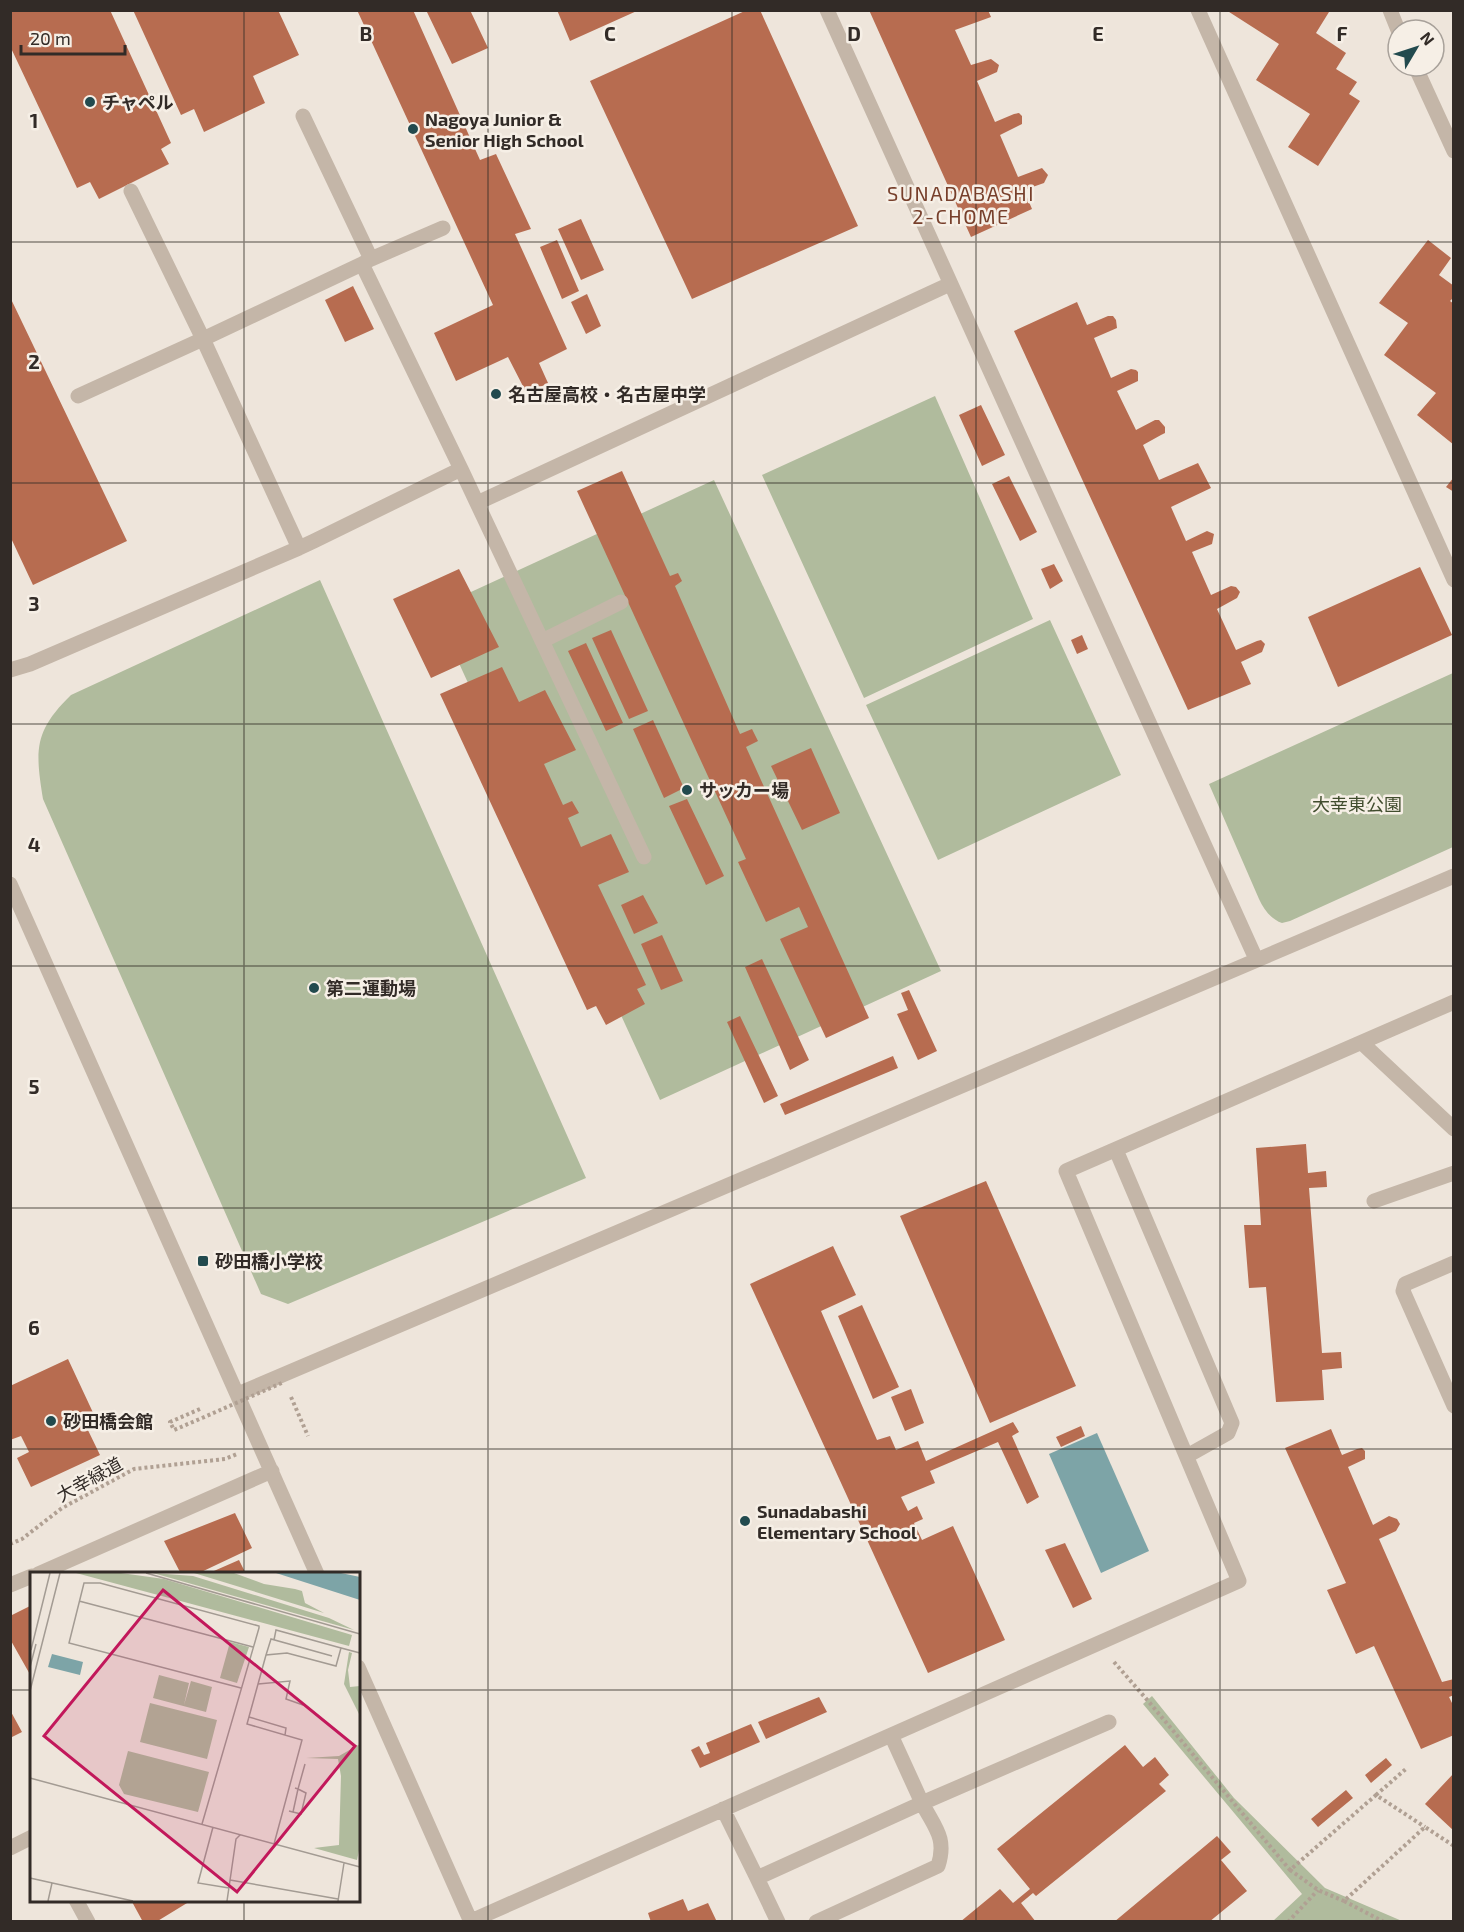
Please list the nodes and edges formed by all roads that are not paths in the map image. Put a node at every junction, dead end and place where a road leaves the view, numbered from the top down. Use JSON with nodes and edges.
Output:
{"nodes":[{"id":1,"x":826,"y":10,"type":"edge"},
{"id":2,"x":1198,"y":10,"type":"edge"},
{"id":3,"x":1421,"y":78,"type":"edge"},
{"id":4,"x":303,"y":116,"type":"dead end"},
{"id":5,"x":1454,"y":151,"type":"edge"},
{"id":6,"x":131,"y":191,"type":"dead end"},
{"id":7,"x":443,"y":228,"type":"dead end"},
{"id":8,"x":367,"y":261,"type":"junction"},
{"id":9,"x":950,"y":284,"type":"junction"},
{"id":10,"x":202,"y":339,"type":"junction"},
{"id":11,"x":78,"y":396,"type":"dead end"},
{"id":12,"x":461,"y":469,"type":"junction"},
{"id":13,"x":477,"y":503,"type":"junction"},
{"id":14,"x":299,"y":548,"type":"junction"},
{"id":15,"x":1454,"y":580,"type":"edge"},
{"id":16,"x":621,"y":602,"type":"dead end"},
{"id":17,"x":542,"y":641,"type":"junction"},
{"id":18,"x":10,"y":670,"type":"edge"},
{"id":19,"x":644,"y":857,"type":"dead end"},
{"id":20,"x":1454,"y":876,"type":"edge"},
{"id":21,"x":10,"y":884,"type":"edge"},
{"id":22,"x":1256,"y":958,"type":"junction"},
{"id":23,"x":1454,"y":1002,"type":"edge"},
{"id":24,"x":1362,"y":1043,"type":"junction"},
{"id":25,"x":1454,"y":1130,"type":"edge"},
{"id":26,"x":1116,"y":1150,"type":"junction"},
{"id":27,"x":1454,"y":1173,"type":"edge"},
{"id":28,"x":1374,"y":1201,"type":"dead end"},
{"id":29,"x":1454,"y":1263,"type":"edge"},
{"id":30,"x":238,"y":1394,"type":"junction"},
{"id":31,"x":1454,"y":1406,"type":"edge"},
{"id":32,"x":1187,"y":1456,"type":"junction"},
{"id":33,"x":272,"y":1471,"type":"junction"},
{"id":34,"x":43,"y":1572,"type":"edge"},
{"id":35,"x":316,"y":1572,"type":"edge"},
{"id":36,"x":30,"y":1577,"type":"edge"},
{"id":37,"x":10,"y":1586,"type":"edge"},
{"id":38,"x":360,"y":1673,"type":"edge"},
{"id":39,"x":1109,"y":1722,"type":"dead end"},
{"id":40,"x":891,"y":1735,"type":"junction"},
{"id":41,"x":922,"y":1803,"type":"junction"},
{"id":42,"x":723,"y":1809,"type":"junction"},
{"id":43,"x":30,"y":1838,"type":"edge"},
{"id":44,"x":10,"y":1848,"type":"edge"},
{"id":45,"x":757,"y":1878,"type":"junction"},
{"id":46,"x":77,"y":1902,"type":"edge"},
{"id":47,"x":471,"y":1921,"type":"edge"},
{"id":48,"x":88,"y":1922,"type":"edge"},
{"id":49,"x":778,"y":1922,"type":"edge"},
{"id":50,"x":816,"y":1922,"type":"edge"}],
"edges":[{"from":1,"to":9,"type":"street"},
{"from":2,"to":15,"type":"street"},
{"from":3,"to":5,"type":"street"},
{"from":4,"to":8,"type":"street"},
{"from":6,"to":10,"type":"street"},
{"from":7,"to":8,"type":"street"},
{"from":8,"to":10,"type":"street"},
{"from":8,"to":12,"type":"street"},
{"from":9,"to":13,"type":"street"},
{"from":9,"to":22,"type":"street"},
{"from":10,"to":11,"type":"street"},
{"from":10,"to":14,"type":"street"},
{"from":12,"to":13,"type":"street"},
{"from":12,"to":14,"type":"street"},
{"from":13,"to":17,"type":"street"},
{"from":14,"to":18,"type":"street"},
{"from":16,"to":17,"type":"street"},
{"from":17,"to":19,"type":"street"},
{"from":20,"to":22,"type":"street"},
{"from":21,"to":30,"type":"street"},
{"from":22,"to":30,"type":"street"},
{"from":23,"to":24,"type":"street"},
{"from":24,"to":25,"type":"street"},
{"from":24,"to":26,"type":"street"},
{"from":26,"to":32,"type":"street"},
{"from":26,"to":32,"type":"street"},
{"from":27,"to":28,"type":"street"},
{"from":29,"to":31,"type":"street"},
{"from":30,"to":33,"type":"street"},
{"from":32,"to":40,"type":"street"},
{"from":33,"to":34,"type":"street"},
{"from":33,"to":35,"type":"street"},
{"from":36,"to":37,"type":"street"},
{"from":38,"to":47,"type":"street"},
{"from":39,"to":41,"type":"street"},
{"from":40,"to":41,"type":"street"},
{"from":40,"to":42,"type":"street"},
{"from":41,"to":45,"type":"street"},
{"from":41,"to":50,"type":"street"},
{"from":42,"to":45,"type":"street"},
{"from":42,"to":47,"type":"street"},
{"from":43,"to":44,"type":"street"},
{"from":45,"to":49,"type":"street"},
{"from":46,"to":48,"type":"street"}]}
